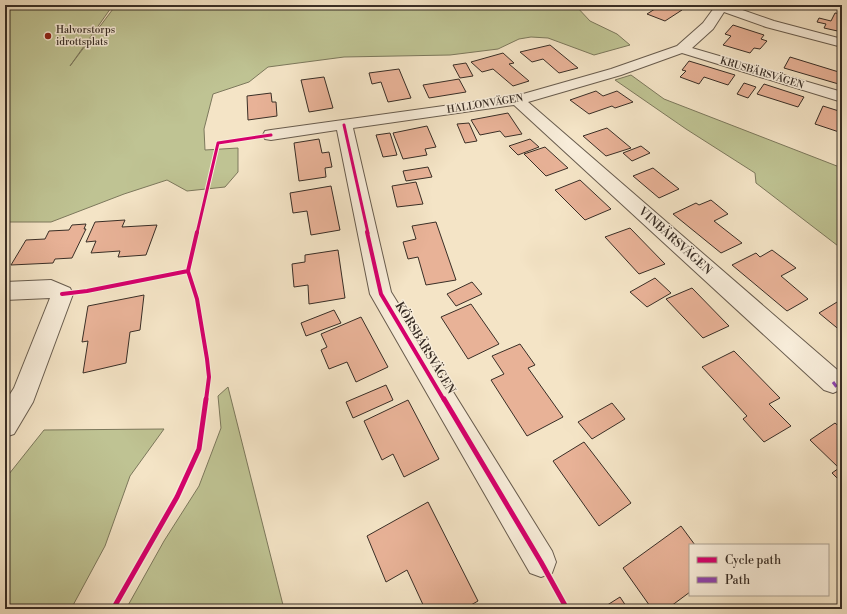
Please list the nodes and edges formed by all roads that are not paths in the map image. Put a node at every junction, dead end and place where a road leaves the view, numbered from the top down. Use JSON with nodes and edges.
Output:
{"nodes":[{"id":1,"x":720,"y":6,"type":"edge"},
{"id":2,"x":842,"y":43,"type":"edge"},
{"id":3,"x":682,"y":49,"type":"junction"},
{"id":4,"x":842,"y":97,"type":"edge"},
{"id":5,"x":517,"y":100,"type":"junction"},
{"id":6,"x":344,"y":125,"type":"junction"},
{"id":7,"x":271,"y":135,"type":"dead end"},
{"id":8,"x":5,"y":291,"type":"edge"},
{"id":9,"x":833,"y":382,"type":"dead end"},
{"id":10,"x":5,"y":425,"type":"edge"},
{"id":11,"x":541,"y":562,"type":"dead end"}],
"edges":[{"from":1,"to":2,"type":"street"},
{"from":1,"to":3,"type":"street","name":"HALLONVÄGEN"},
{"from":3,"to":4,"type":"street","name":"KRUSBÄRSVÄGEN"},
{"from":3,"to":5,"type":"street","name":"HALLONVÄGEN"},
{"from":5,"to":6,"type":"street","name":"HALLONVÄGEN"},
{"from":5,"to":9,"type":"street","name":"VINBÄRSVÄGEN"},
{"from":6,"to":7,"type":"street","name":"HALLONVÄGEN"},
{"from":6,"to":11,"type":"street","name":"KÖRSBÄRSVÄGEN"},
{"from":8,"to":10,"type":"street"}]}
